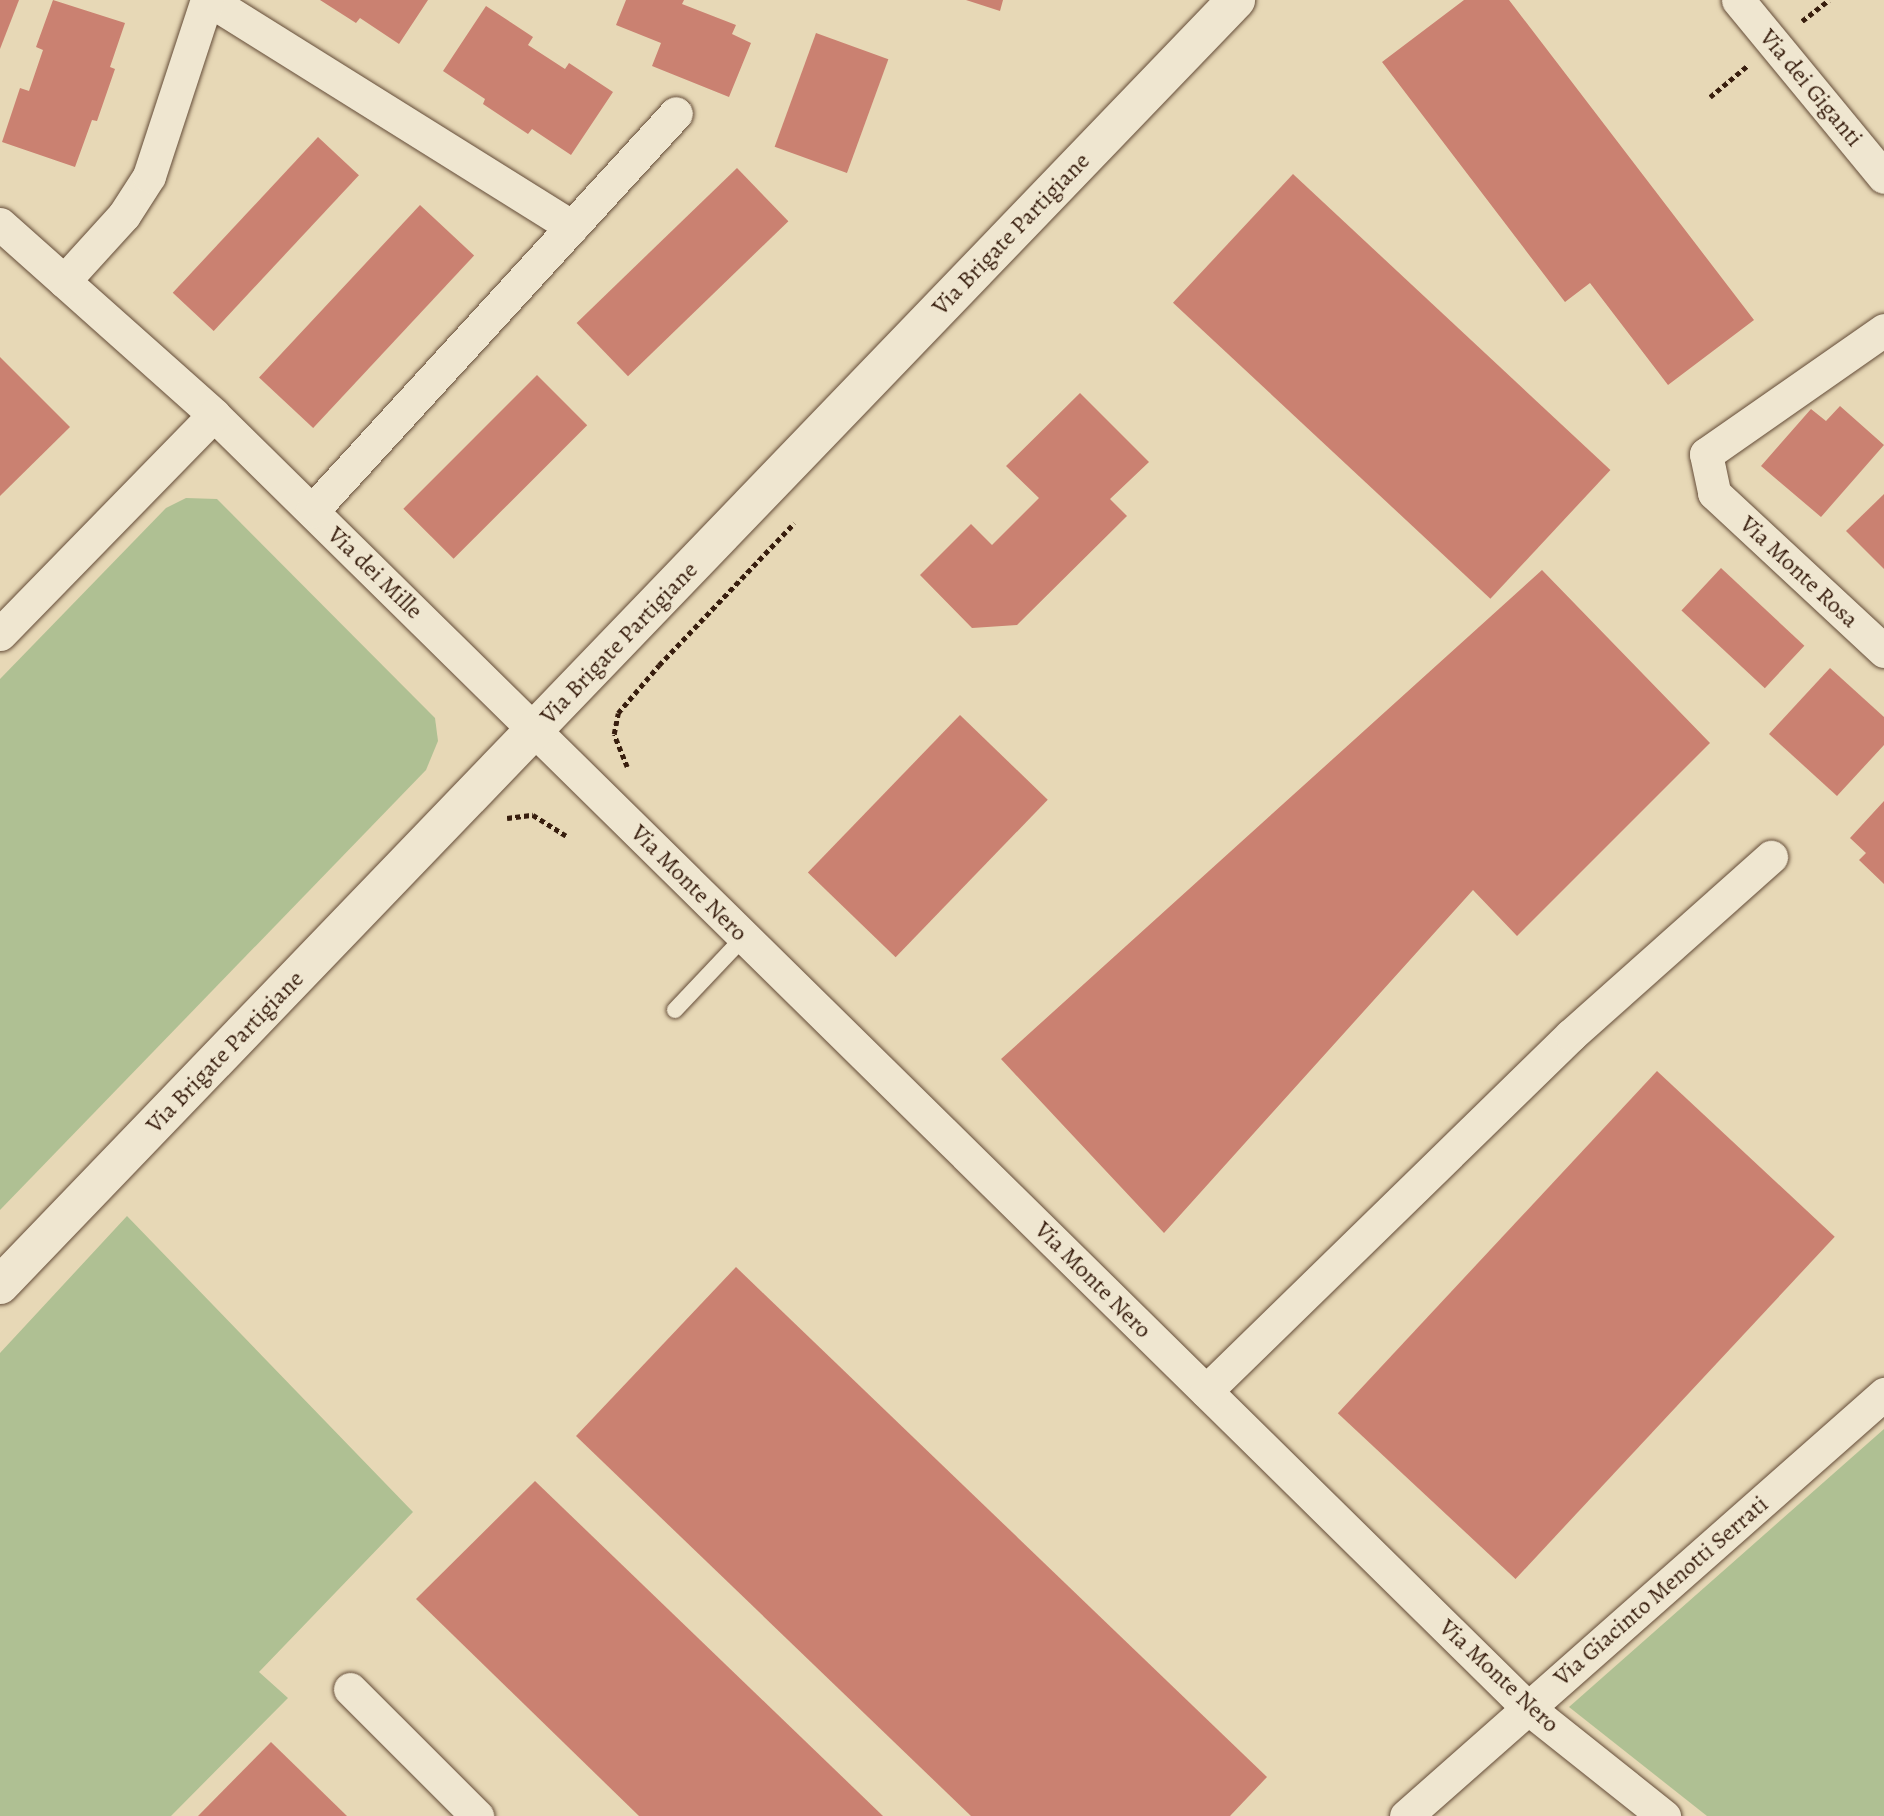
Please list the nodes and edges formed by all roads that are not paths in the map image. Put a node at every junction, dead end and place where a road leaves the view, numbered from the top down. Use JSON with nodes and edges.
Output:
{"nodes":[{"id":1,"x":208,"y":0,"type":"edge"},
{"id":2,"x":1236,"y":0,"type":"edge"},
{"id":3,"x":1738,"y":0,"type":"edge"},
{"id":4,"x":676,"y":113,"type":"dead end"},
{"id":5,"x":1884,"y":177,"type":"edge"},
{"id":6,"x":0,"y":223,"type":"edge"},
{"id":7,"x":572,"y":227,"type":"junction"},
{"id":8,"x":64,"y":281,"type":"junction"},
{"id":9,"x":1884,"y":330,"type":"edge"},
{"id":10,"x":214,"y":415,"type":"junction"},
{"id":11,"x":312,"y":511,"type":"junction"},
{"id":12,"x":0,"y":634,"type":"edge"},
{"id":13,"x":1884,"y":651,"type":"edge"},
{"id":14,"x":535,"y":731,"type":"junction"},
{"id":15,"x":1771,"y":857,"type":"dead end"},
{"id":16,"x":744,"y":937,"type":"junction"},
{"id":17,"x":675,"y":1010,"type":"dead end"},
{"id":18,"x":0,"y":1285,"type":"edge"},
{"id":19,"x":1206,"y":1391,"type":"junction"},
{"id":20,"x":1884,"y":1394,"type":"edge"},
{"id":21,"x":350,"y":1689,"type":"dead end"},
{"id":22,"x":1528,"y":1708,"type":"junction"},
{"id":23,"x":477,"y":1816,"type":"edge"},
{"id":24,"x":1406,"y":1816,"type":"edge"},
{"id":25,"x":1664,"y":1816,"type":"edge"}],
"edges":[{"from":1,"to":7,"type":"street"},
{"from":1,"to":8,"type":"street"},
{"from":2,"to":14,"type":"street","name":"Via Brigate Partigiane"},
{"from":3,"to":5,"type":"street","name":"Via dei Giganti"},
{"from":4,"to":7,"type":"street"},
{"from":6,"to":8,"type":"street","name":"Via dei Mille"},
{"from":7,"to":11,"type":"street"},
{"from":8,"to":10,"type":"street","name":"Via dei Mille"},
{"from":9,"to":13,"type":"street","name":"Via Monte Rosa"},
{"from":10,"to":11,"type":"street","name":"Via dei Mille"},
{"from":10,"to":12,"type":"street"},
{"from":11,"to":14,"type":"street","name":"Via dei Mille"},
{"from":14,"to":16,"type":"street","name":"Via Monte Nero"},
{"from":14,"to":18,"type":"street","name":"Via Brigate Partigiane"},
{"from":15,"to":19,"type":"street"},
{"from":16,"to":17,"type":"lane"},
{"from":16,"to":19,"type":"street","name":"Via Monte Nero"},
{"from":19,"to":22,"type":"street","name":"Via Monte Nero"},
{"from":20,"to":22,"type":"street","name":"Via Giacinto Menotti Serrati"},
{"from":21,"to":23,"type":"street"},
{"from":22,"to":24,"type":"street","name":"Via Giacinto Menotti Serrati"},
{"from":22,"to":25,"type":"street","name":"Via Monte Nero"}]}
